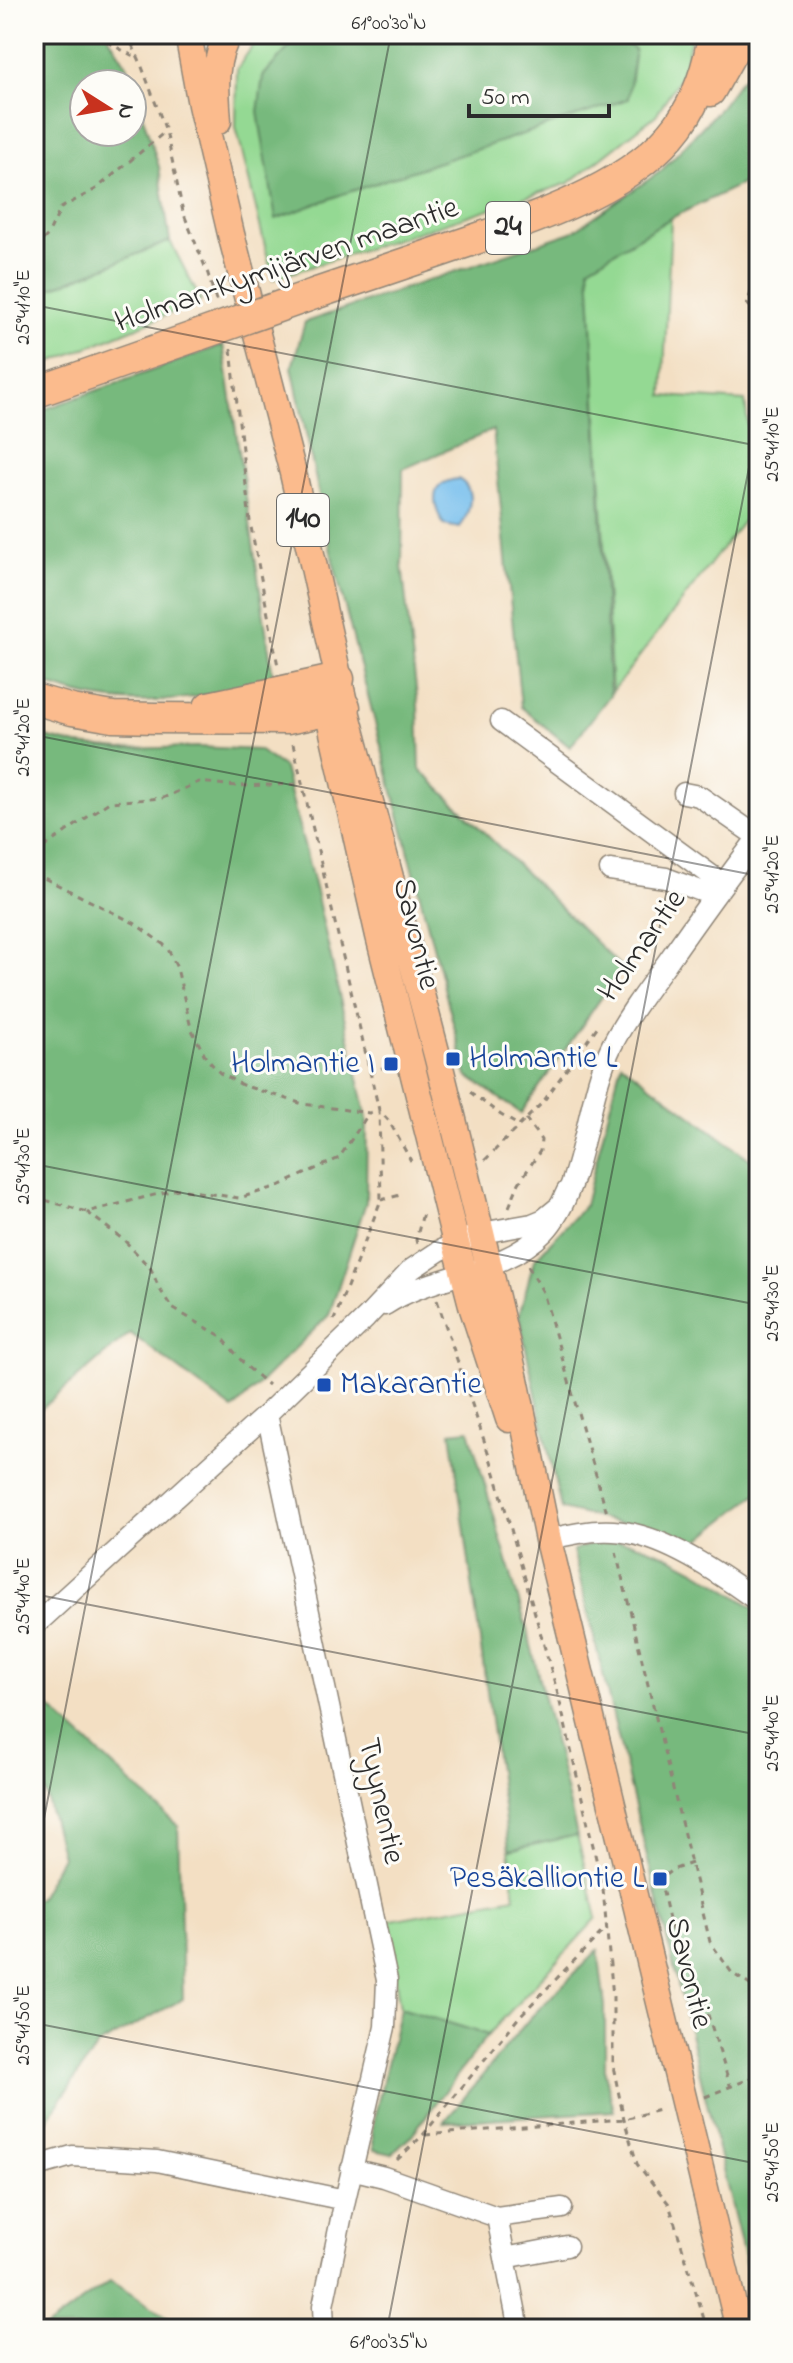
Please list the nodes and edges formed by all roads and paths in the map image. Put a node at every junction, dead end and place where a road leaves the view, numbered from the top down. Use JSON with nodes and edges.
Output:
{"nodes":[{"id":1,"x":98,"y":34,"type":"edge"},
{"id":2,"x":127,"y":34,"type":"edge"},
{"id":3,"x":188,"y":34,"type":"edge"},
{"id":4,"x":229,"y":34,"type":"edge"},
{"id":5,"x":713,"y":34,"type":"edge"},
{"id":6,"x":742,"y":34,"type":"edge"},
{"id":7,"x":139,"y":59,"type":"junction"},
{"id":8,"x":679,"y":125,"type":"junction"},
{"id":9,"x":166,"y":131,"type":"junction"},
{"id":10,"x":223,"y":197,"type":"junction"},
{"id":11,"x":34,"y":248,"type":"edge"},
{"id":12,"x":759,"y":269,"type":"edge"},
{"id":13,"x":220,"y":313,"type":"dead end"},
{"id":14,"x":759,"y":320,"type":"edge"},
{"id":15,"x":213,"y":337,"type":"junction"},
{"id":16,"x":34,"y":393,"type":"edge"},
{"id":17,"x":759,"y":411,"type":"edge"},
{"id":18,"x":759,"y":489,"type":"edge"},
{"id":19,"x":333,"y":695,"type":"junction"},
{"id":20,"x":34,"y":699,"type":"edge"},
{"id":21,"x":285,"y":705,"type":"junction"},
{"id":22,"x":501,"y":721,"type":"dead end"},
{"id":23,"x":303,"y":784,"type":"junction"},
{"id":24,"x":684,"y":793,"type":"dead end"},
{"id":25,"x":759,"y":837,"type":"edge"},
{"id":26,"x":34,"y":854,"type":"edge"},
{"id":27,"x":610,"y":870,"type":"dead end"},
{"id":28,"x":34,"y":873,"type":"edge"},
{"id":29,"x":718,"y":890,"type":"junction"},
{"id":30,"x":391,"y":1064,"type":"dead end"},
{"id":31,"x":370,"y":1073,"type":"junction"},
{"id":32,"x":461,"y":1087,"type":"dead end"},
{"id":33,"x":379,"y":1110,"type":"junction"},
{"id":34,"x":369,"y":1113,"type":"junction"},
{"id":35,"x":526,"y":1119,"type":"dead end"},
{"id":36,"x":520,"y":1126,"type":"dead end"},
{"id":37,"x":411,"y":1161,"type":"dead end"},
{"id":38,"x":567,"y":1191,"type":"junction"},
{"id":39,"x":404,"y":1194,"type":"dead end"},
{"id":40,"x":34,"y":1197,"type":"edge"},
{"id":41,"x":381,"y":1200,"type":"junction"},
{"id":42,"x":426,"y":1202,"type":"dead end"},
{"id":43,"x":87,"y":1212,"type":"junction"},
{"id":44,"x":512,"y":1227,"type":"junction"},
{"id":45,"x":481,"y":1233,"type":"junction"},
{"id":46,"x":456,"y":1243,"type":"junction"},
{"id":47,"x":519,"y":1251,"type":"junction"},
{"id":48,"x":424,"y":1260,"type":"junction"},
{"id":49,"x":476,"y":1269,"type":"junction"},
{"id":50,"x":432,"y":1285,"type":"junction"},
{"id":51,"x":366,"y":1318,"type":"junction"},
{"id":52,"x":331,"y":1327,"type":"dead end"},
{"id":53,"x":268,"y":1385,"type":"dead end"},
{"id":54,"x":267,"y":1414,"type":"junction"},
{"id":55,"x":611,"y":1532,"type":"junction"},
{"id":56,"x":548,"y":1540,"type":"junction"},
{"id":57,"x":759,"y":1602,"type":"edge"},
{"id":58,"x":34,"y":1626,"type":"edge"},
{"id":59,"x":692,"y":1863,"type":"junction"},
{"id":60,"x":606,"y":1928,"type":"junction"},
{"id":61,"x":759,"y":1991,"type":"edge"},
{"id":62,"x":759,"y":2075,"type":"edge"},
{"id":63,"x":731,"y":2088,"type":"junction"},
{"id":64,"x":705,"y":2097,"type":"dead end"},
{"id":65,"x":670,"y":2107,"type":"dead end"},
{"id":66,"x":624,"y":2119,"type":"junction"},
{"id":67,"x":423,"y":2135,"type":"junction"},
{"id":68,"x":34,"y":2167,"type":"edge"},
{"id":69,"x":351,"y":2169,"type":"junction"},
{"id":70,"x":384,"y":2177,"type":"junction"},
{"id":71,"x":345,"y":2200,"type":"junction"},
{"id":72,"x":562,"y":2208,"type":"dead end"},
{"id":73,"x":497,"y":2217,"type":"junction"},
{"id":74,"x":567,"y":2246,"type":"dead end"},
{"id":75,"x":505,"y":2258,"type":"junction"},
{"id":76,"x":324,"y":2329,"type":"edge"},
{"id":77,"x":519,"y":2329,"type":"edge"},
{"id":78,"x":707,"y":2329,"type":"edge"},
{"id":79,"x":739,"y":2329,"type":"edge"}],
"edges":[{"from":1,"to":7,"type":"path"},
{"from":2,"to":7,"type":"path"},
{"from":3,"to":10,"type":"main road","name":"Savontie","number":"140"},
{"from":4,"to":10,"type":"main road","name":"Savontie","number":"140"},
{"from":5,"to":8,"type":"highway","name":"Holman–Kymijärven maantie","number":"24"},
{"from":6,"to":8,"type":"highway","number":"24"},
{"from":7,"to":9,"type":"path"},
{"from":8,"to":15,"type":"highway","name":"Holman–Kymijärven maantie","number":"24","bridge":true},
{"from":9,"to":11,"type":"path"},
{"from":9,"to":13,"type":"path"},
{"from":10,"to":19,"type":"main road","name":"Savontie","number":"140"},
{"from":12,"to":14,"type":"path"},
{"from":15,"to":16,"type":"highway","name":"Holman–Kymijärven maantie","number":"24"},
{"from":15,"to":21,"type":"path"},
{"from":17,"to":18,"type":"path"},
{"from":19,"to":21,"type":"highway"},
{"from":19,"to":45,"type":"main road","name":"Savontie","number":"140"},
{"from":19,"to":46,"type":"main road","name":"Savontie","number":"140"},
{"from":20,"to":21,"type":"highway"},
{"from":21,"to":23,"type":"path"},
{"from":22,"to":29,"type":"street"},
{"from":23,"to":26,"type":"path"},
{"from":23,"to":31,"type":"path"},
{"from":24,"to":25,"type":"street"},
{"from":25,"to":29,"type":"street","name":"Holmantie"},
{"from":27,"to":29,"type":"street"},
{"from":28,"to":34,"type":"path"},
{"from":29,"to":38,"type":"street","name":"Holmantie"},
{"from":30,"to":31,"type":"path"},
{"from":31,"to":33,"type":"path"},
{"from":32,"to":36,"type":"path"},
{"from":33,"to":34,"type":"path"},
{"from":33,"to":37,"type":"path"},
{"from":33,"to":41,"type":"path"},
{"from":34,"to":43,"type":"path"},
{"from":35,"to":44,"type":"path"},
{"from":38,"to":44,"type":"street","name":"Holmantie"},
{"from":38,"to":47,"type":"street","name":"Holmantie"},
{"from":39,"to":41,"type":"path"},
{"from":40,"to":43,"type":"path"},
{"from":41,"to":52,"type":"path"},
{"from":42,"to":48,"type":"path"},
{"from":43,"to":53,"type":"path"},
{"from":44,"to":45,"type":"street","name":"Holmantie"},
{"from":45,"to":46,"type":"street"},
{"from":45,"to":49,"type":"main road","name":"Savontie","number":"140"},
{"from":46,"to":48,"type":"street"},
{"from":46,"to":49,"type":"main road","name":"Savontie","number":"140"},
{"from":47,"to":49,"type":"street","name":"Holmantie"},
{"from":47,"to":55,"type":"path"},
{"from":48,"to":51,"type":"street"},
{"from":49,"to":50,"type":"street"},
{"from":49,"to":56,"type":"main road","name":"Savontie","number":"140"},
{"from":50,"to":51,"type":"street"},
{"from":50,"to":60,"type":"path"},
{"from":51,"to":54,"type":"street"},
{"from":54,"to":58,"type":"street"},
{"from":54,"to":69,"type":"street","name":"Tyynentie"},
{"from":55,"to":56,"type":"street"},
{"from":55,"to":57,"type":"street"},
{"from":55,"to":59,"type":"path"},
{"from":56,"to":79,"type":"main road","name":"Savontie","number":"140"},
{"from":59,"to":61,"type":"path"},
{"from":59,"to":63,"type":"path"},
{"from":60,"to":66,"type":"path"},
{"from":60,"to":67,"type":"path"},
{"from":62,"to":63,"type":"path"},
{"from":63,"to":64,"type":"path"},
{"from":65,"to":66,"type":"path"},
{"from":66,"to":67,"type":"path"},
{"from":66,"to":78,"type":"path"},
{"from":67,"to":70,"type":"path"},
{"from":68,"to":71,"type":"street"},
{"from":69,"to":70,"type":"street"},
{"from":69,"to":71,"type":"street","name":"Tyynentie"},
{"from":70,"to":73,"type":"street"},
{"from":71,"to":76,"type":"street","name":"Tyynentie"},
{"from":72,"to":73,"type":"street"},
{"from":73,"to":75,"type":"street"},
{"from":74,"to":75,"type":"street"},
{"from":75,"to":77,"type":"street"}]}
